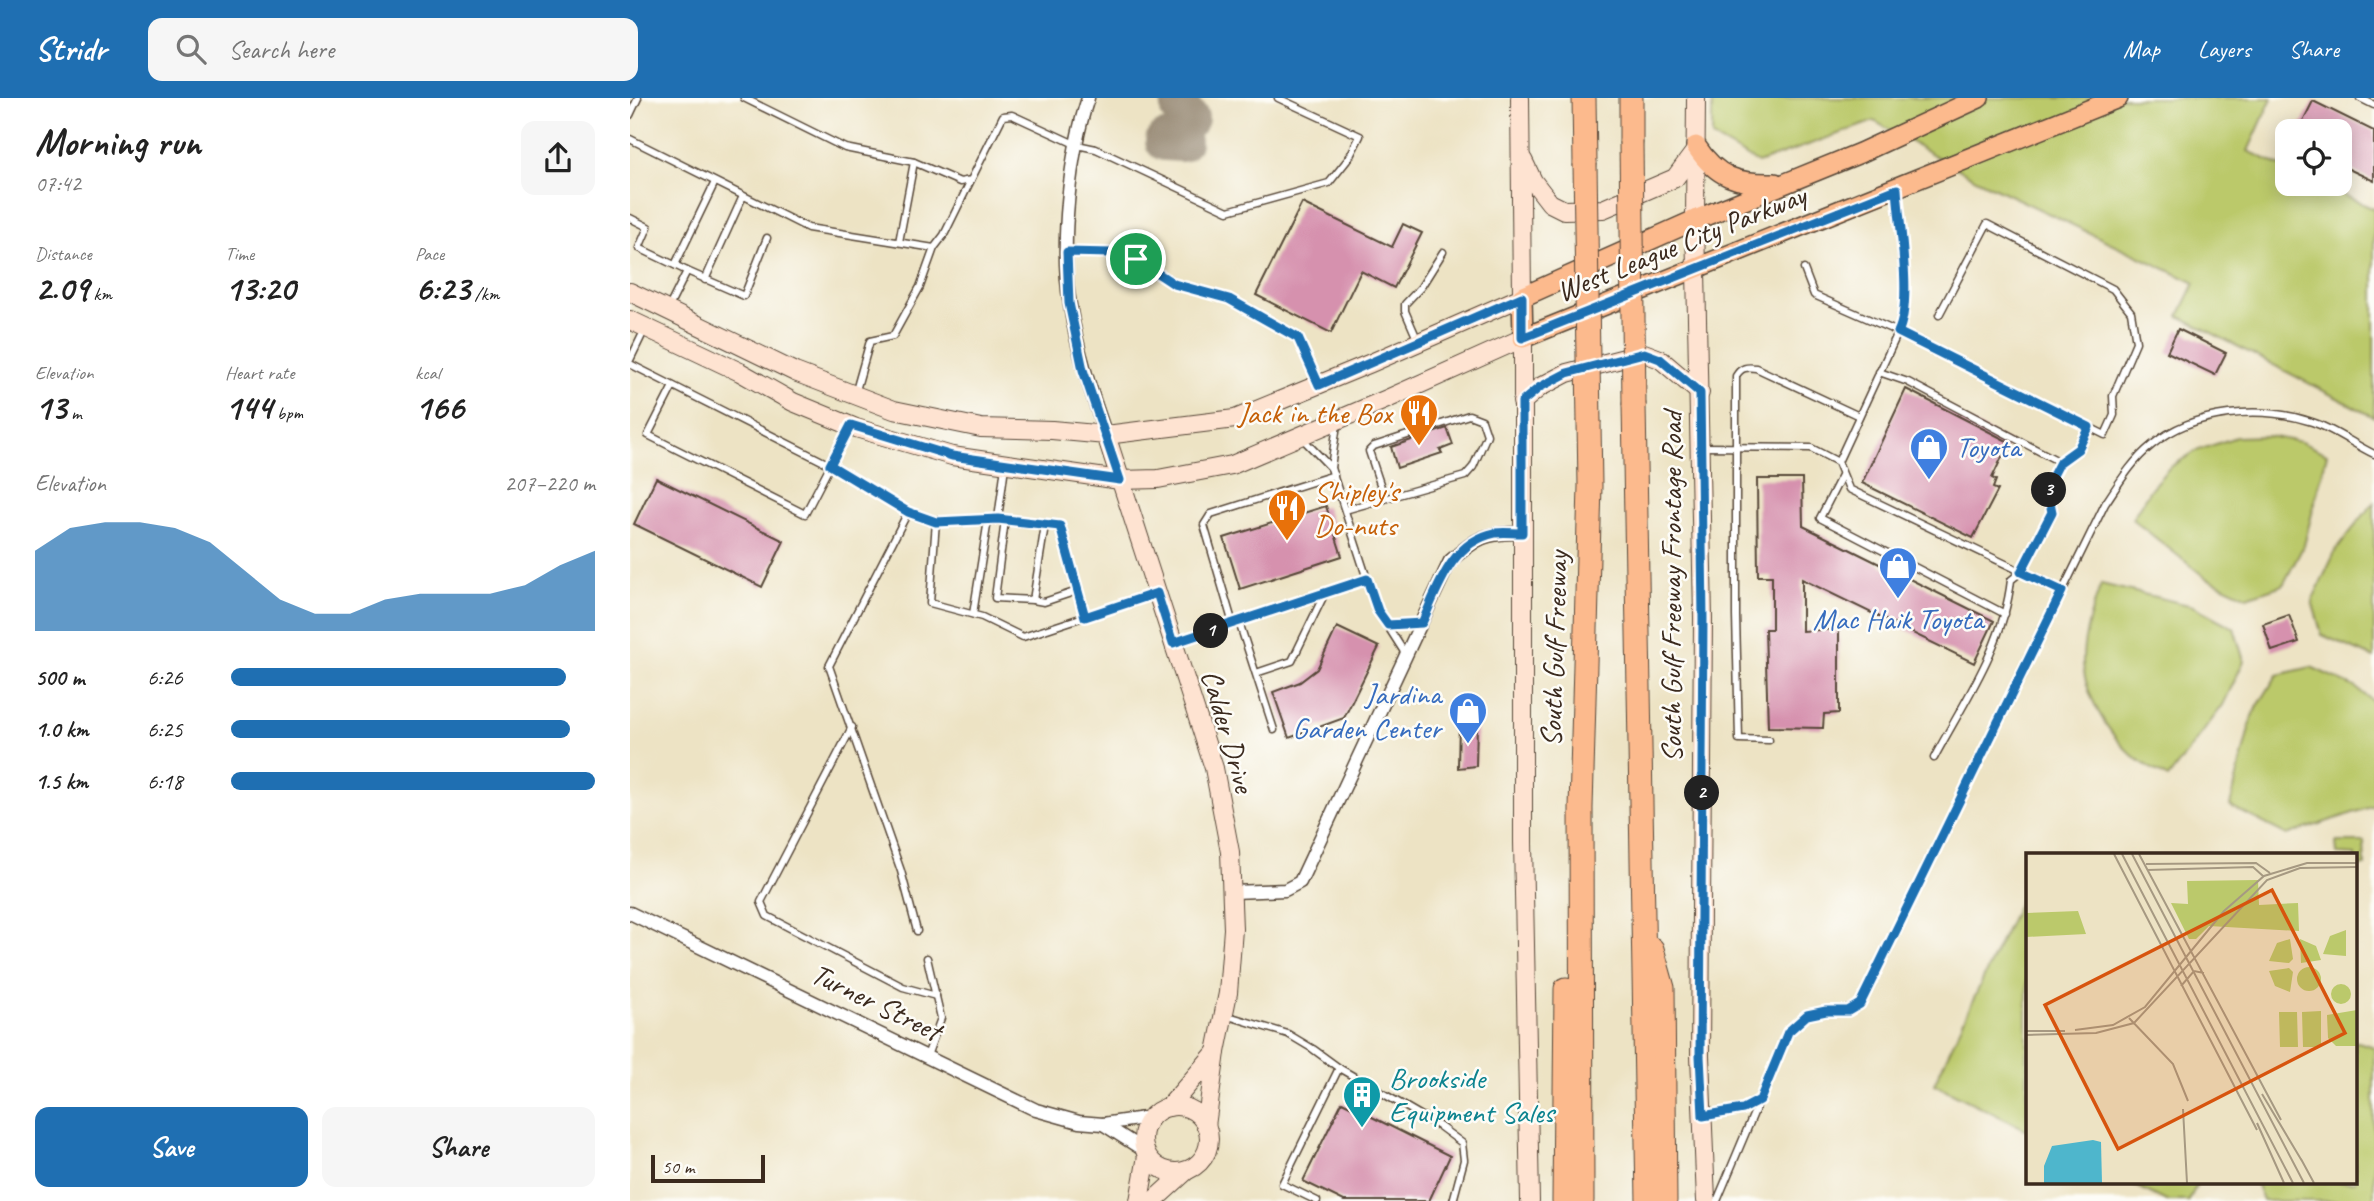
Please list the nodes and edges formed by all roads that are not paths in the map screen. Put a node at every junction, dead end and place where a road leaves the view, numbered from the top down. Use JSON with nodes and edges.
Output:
{"nodes":[{"id":1,"x":638,"y":98,"type":"edge"},
{"id":2,"x":744,"y":98,"type":"edge"},
{"id":3,"x":1088,"y":98,"type":"edge"},
{"id":4,"x":1278,"y":98,"type":"edge"},
{"id":5,"x":1520,"y":98,"type":"edge"},
{"id":6,"x":1584,"y":98,"type":"edge"},
{"id":7,"x":1631,"y":98,"type":"edge"},
{"id":8,"x":1696,"y":98,"type":"edge"},
{"id":9,"x":1979,"y":98,"type":"edge"},
{"id":10,"x":2118,"y":98,"type":"edge"},
{"id":11,"x":2360,"y":98,"type":"edge"},
{"id":12,"x":2374,"y":105,"type":"edge"},
{"id":13,"x":630,"y":115,"type":"edge"},
{"id":14,"x":630,"y":139,"type":"edge"},
{"id":15,"x":1077,"y":145,"type":"junction"},
{"id":16,"x":1696,"y":148,"type":"junction"},
{"id":17,"x":1520,"y":154,"type":"junction"},
{"id":18,"x":914,"y":162,"type":"junction"},
{"id":19,"x":971,"y":180,"type":"junction"},
{"id":20,"x":715,"y":182,"type":"junction"},
{"id":21,"x":1790,"y":182,"type":"junction"},
{"id":22,"x":1897,"y":189,"type":"junction"},
{"id":23,"x":743,"y":196,"type":"junction"},
{"id":24,"x":630,"y":218,"type":"edge"},
{"id":25,"x":1695,"y":220,"type":"junction"},
{"id":26,"x":767,"y":238,"type":"dead end"},
{"id":27,"x":899,"y":242,"type":"junction"},
{"id":28,"x":934,"y":248,"type":"junction"},
{"id":29,"x":1067,"y":252,"type":"junction"},
{"id":30,"x":1443,"y":252,"type":"dead end"},
{"id":31,"x":675,"y":265,"type":"junction"},
{"id":32,"x":1696,"y":269,"type":"junction"},
{"id":33,"x":1804,"y":269,"type":"dead end"},
{"id":34,"x":687,"y":271,"type":"junction"},
{"id":35,"x":705,"y":280,"type":"junction"},
{"id":36,"x":630,"y":292,"type":"edge"},
{"id":37,"x":1522,"y":297,"type":"junction"},
{"id":38,"x":667,"y":310,"type":"junction"},
{"id":39,"x":1939,"y":315,"type":"dead end"},
{"id":40,"x":638,"y":324,"type":"edge"},
{"id":41,"x":1898,"y":332,"type":"junction"},
{"id":42,"x":1522,"y":338,"type":"junction"},
{"id":43,"x":1419,"y":342,"type":"junction"},
{"id":44,"x":630,"y":362,"type":"edge"},
{"id":45,"x":1879,"y":372,"type":"junction"},
{"id":46,"x":1319,"y":385,"type":"junction"},
{"id":47,"x":673,"y":386,"type":"junction"},
{"id":48,"x":1700,"y":393,"type":"junction"},
{"id":49,"x":855,"y":395,"type":"junction"},
{"id":50,"x":1522,"y":402,"type":"junction"},
{"id":51,"x":1859,"y":416,"type":"junction"},
{"id":52,"x":1338,"y":420,"type":"junction"},
{"id":53,"x":851,"y":425,"type":"junction"},
{"id":54,"x":2089,"y":427,"type":"junction"},
{"id":55,"x":1106,"y":435,"type":"junction"},
{"id":56,"x":1300,"y":436,"type":"junction"},
{"id":57,"x":1701,"y":447,"type":"junction"},
{"id":58,"x":1737,"y":447,"type":"junction"},
{"id":59,"x":2374,"y":454,"type":"edge"},
{"id":60,"x":1838,"y":462,"type":"junction"},
{"id":61,"x":2060,"y":462,"type":"junction"},
{"id":62,"x":1006,"y":464,"type":"junction"},
{"id":63,"x":830,"y":465,"type":"junction"},
{"id":64,"x":1333,"y":472,"type":"junction"},
{"id":65,"x":1842,"y":475,"type":"junction"},
{"id":66,"x":1120,"y":480,"type":"junction"},
{"id":67,"x":1385,"y":499,"type":"junction"},
{"id":68,"x":1345,"y":510,"type":"junction"},
{"id":69,"x":908,"y":512,"type":"junction"},
{"id":70,"x":988,"y":520,"type":"junction"},
{"id":71,"x":1001,"y":520,"type":"junction"},
{"id":72,"x":936,"y":522,"type":"junction"},
{"id":73,"x":1045,"y":525,"type":"junction"},
{"id":74,"x":1522,"y":533,"type":"junction"},
{"id":75,"x":2021,"y":572,"type":"junction"},
{"id":76,"x":1367,"y":579,"type":"junction"},
{"id":77,"x":1077,"y":591,"type":"junction"},
{"id":78,"x":2062,"y":591,"type":"junction"},
{"id":79,"x":1157,"y":593,"type":"junction"},
{"id":80,"x":1325,"y":593,"type":"junction"},
{"id":81,"x":1033,"y":600,"type":"junction"},
{"id":82,"x":973,"y":614,"type":"junction"},
{"id":83,"x":2005,"y":614,"type":"junction"},
{"id":84,"x":1085,"y":617,"type":"junction"},
{"id":85,"x":1236,"y":622,"type":"junction"},
{"id":86,"x":1422,"y":623,"type":"junction"},
{"id":87,"x":1388,"y":625,"type":"junction"},
{"id":88,"x":1173,"y":643,"type":"junction"},
{"id":89,"x":1406,"y":656,"type":"junction"},
{"id":90,"x":1256,"y":673,"type":"junction"},
{"id":91,"x":1583,"y":718,"type":"junction"},
{"id":92,"x":852,"y":726,"type":"junction"},
{"id":93,"x":1274,"y":730,"type":"dead end"},
{"id":94,"x":1769,"y":740,"type":"dead end"},
{"id":95,"x":1934,"y":758,"type":"dead end"},
{"id":96,"x":1233,"y":892,"type":"junction"},
{"id":97,"x":630,"y":913,"type":"edge"},
{"id":98,"x":1643,"y":919,"type":"junction"},
{"id":99,"x":917,"y":931,"type":"dead end"},
{"id":100,"x":927,"y":958,"type":"dead end"},
{"id":101,"x":936,"y":996,"type":"junction"},
{"id":102,"x":1224,"y":1014,"type":"junction"},
{"id":103,"x":1216,"y":1052,"type":"junction"},
{"id":104,"x":927,"y":1056,"type":"junction"},
{"id":105,"x":1339,"y":1068,"type":"junction"},
{"id":106,"x":1760,"y":1100,"type":"junction"},
{"id":107,"x":1169,"y":1107,"type":"junction"},
{"id":108,"x":1703,"y":1116,"type":"junction"},
{"id":109,"x":1151,"y":1117,"type":"junction"},
{"id":110,"x":1103,"y":1124,"type":"junction"},
{"id":111,"x":1206,"y":1126,"type":"junction"},
{"id":112,"x":1146,"y":1154,"type":"junction"},
{"id":113,"x":1186,"y":1171,"type":"junction"},
{"id":114,"x":1139,"y":1201,"type":"edge"},
{"id":115,"x":1153,"y":1201,"type":"edge"},
{"id":116,"x":1317,"y":1201,"type":"edge"},
{"id":117,"x":1453,"y":1201,"type":"edge"},
{"id":118,"x":1530,"y":1201,"type":"edge"},
{"id":119,"x":1564,"y":1201,"type":"edge"},
{"id":120,"x":1582,"y":1201,"type":"edge"},
{"id":121,"x":1648,"y":1201,"type":"edge"},
{"id":122,"x":1665,"y":1201,"type":"edge"},
{"id":123,"x":1706,"y":1201,"type":"edge"},
{"id":124,"x":1717,"y":1201,"type":"edge"}],
"edges":[{"from":1,"to":13,"type":"lane"},
{"from":2,"to":18,"type":"lane"},
{"from":3,"to":15,"type":"street"},
{"from":4,"to":15,"type":"lane"},
{"from":5,"to":17,"type":"main road"},
{"from":6,"to":91,"type":"highway","name":"South Gulf Freeway","bridge":true},
{"from":7,"to":98,"type":"highway","bridge":true},
{"from":8,"to":16,"type":"main road","name":"South Gulf Freeway Frontage Road"},
{"from":9,"to":21,"type":"main road","name":"West League City Parkway"},
{"from":10,"to":22,"type":"main road","name":"West League City Parkway"},
{"from":11,"to":12,"type":"lane"},
{"from":14,"to":20,"type":"lane"},
{"from":15,"to":19,"type":"lane"},
{"from":15,"to":29,"type":"street"},
{"from":16,"to":17,"type":"main road"},
{"from":16,"to":21,"type":"main road"},
{"from":16,"to":25,"type":"main road","name":"South Gulf Freeway Frontage Road"},
{"from":17,"to":37,"type":"main road"},
{"from":18,"to":19,"type":"lane"},
{"from":18,"to":27,"type":"lane"},
{"from":19,"to":28,"type":"lane"},
{"from":20,"to":23,"type":"lane"},
{"from":20,"to":31,"type":"lane"},
{"from":21,"to":25,"type":"main road","name":"West League City Parkway"},
{"from":22,"to":32,"type":"main road","name":"West League City Parkway"},
{"from":22,"to":41,"type":"lane"},
{"from":23,"to":27,"type":"lane"},
{"from":23,"to":35,"type":"lane"},
{"from":24,"to":31,"type":"lane"},
{"from":25,"to":32,"type":"main road","name":"South Gulf Freeway Frontage Road"},
{"from":25,"to":37,"type":"main road","name":"West League City Parkway"},
{"from":26,"to":35,"type":"lane"},
{"from":27,"to":28,"type":"lane"},
{"from":28,"to":49,"type":"lane"},
{"from":29,"to":46,"type":"lane"},
{"from":29,"to":55,"type":"street"},
{"from":30,"to":43,"type":"lane"},
{"from":31,"to":34,"type":"lane"},
{"from":32,"to":42,"type":"main road","name":"West League City Parkway"},
{"from":32,"to":48,"type":"main road","name":"South Gulf Freeway Frontage Road"},
{"from":33,"to":41,"type":"lane"},
{"from":34,"to":35,"type":"lane"},
{"from":34,"to":38,"type":"lane"},
{"from":36,"to":38,"type":"main road","name":"West League City Parkway"},
{"from":37,"to":42,"type":"main road"},
{"from":37,"to":43,"type":"main road","name":"West League City Parkway"},
{"from":38,"to":49,"type":"main road","name":"West League City Parkway"},
{"from":39,"to":54,"type":"lane"},
{"from":40,"to":44,"type":"lane"},
{"from":40,"to":53,"type":"main road","name":"West League City Parkway"},
{"from":41,"to":45,"type":"lane"},
{"from":41,"to":54,"type":"lane"},
{"from":42,"to":50,"type":"main road"},
{"from":42,"to":52,"type":"main road","name":"West League City Parkway"},
{"from":43,"to":46,"type":"main road","name":"West League City Parkway"},
{"from":44,"to":47,"type":"lane"},
{"from":45,"to":51,"type":"lane"},
{"from":45,"to":61,"type":"lane"},
{"from":46,"to":55,"type":"main road","name":"West League City Parkway"},
{"from":47,"to":63,"type":"lane"},
{"from":47,"to":63,"type":"lane"},
{"from":48,"to":50,"type":"main road"},
{"from":48,"to":57,"type":"main road","name":"South Gulf Freeway Frontage Road"},
{"from":49,"to":55,"type":"main road","name":"West League City Parkway"},
{"from":50,"to":74,"type":"main road"},
{"from":51,"to":58,"type":"lane"},
{"from":51,"to":60,"type":"lane"},
{"from":52,"to":56,"type":"main road","name":"West League City Parkway"},
{"from":52,"to":64,"type":"lane"},
{"from":53,"to":62,"type":"main road","name":"West League City Parkway"},
{"from":53,"to":63,"type":"lane"},
{"from":54,"to":61,"type":"lane"},
{"from":55,"to":66,"type":"main road","name":"Calder Drive"},
{"from":56,"to":64,"type":"lane"},
{"from":56,"to":66,"type":"main road","name":"West League City Parkway"},
{"from":57,"to":58,"type":"lane"},
{"from":57,"to":108,"type":"main road","name":"South Gulf Freeway Frontage Road"},
{"from":58,"to":60,"type":"lane"},
{"from":58,"to":94,"type":"lane"},
{"from":59,"to":78,"type":"lane"},
{"from":60,"to":65,"type":"lane"},
{"from":61,"to":75,"type":"lane"},
{"from":62,"to":66,"type":"main road","name":"West League City Parkway"},
{"from":62,"to":71,"type":"lane"},
{"from":63,"to":69,"type":"lane"},
{"from":64,"to":68,"type":"lane"},
{"from":64,"to":85,"type":"lane"},
{"from":65,"to":75,"type":"lane"},
{"from":65,"to":83,"type":"lane"},
{"from":66,"to":79,"type":"main road","name":"Calder Drive"},
{"from":67,"to":67,"type":"lane"},
{"from":67,"to":68,"type":"lane"},
{"from":68,"to":76,"type":"lane"},
{"from":69,"to":72,"type":"lane"},
{"from":69,"to":92,"type":"lane"},
{"from":70,"to":71,"type":"lane"},
{"from":70,"to":72,"type":"lane"},
{"from":70,"to":82,"type":"lane"},
{"from":71,"to":73,"type":"lane"},
{"from":71,"to":81,"type":"lane"},
{"from":72,"to":82,"type":"lane"},
{"from":73,"to":77,"type":"lane"},
{"from":73,"to":81,"type":"lane"},
{"from":74,"to":86,"type":"street"},
{"from":74,"to":118,"type":"main road"},
{"from":75,"to":78,"type":"lane"},
{"from":75,"to":83,"type":"lane"},
{"from":76,"to":80,"type":"lane"},
{"from":76,"to":87,"type":"lane"},
{"from":77,"to":81,"type":"lane"},
{"from":77,"to":84,"type":"lane"},
{"from":78,"to":106,"type":"lane"},
{"from":79,"to":84,"type":"lane"},
{"from":79,"to":88,"type":"main road","name":"Calder Drive"},
{"from":80,"to":85,"type":"lane"},
{"from":80,"to":90,"type":"lane"},
{"from":82,"to":84,"type":"lane"},
{"from":83,"to":95,"type":"lane"},
{"from":85,"to":88,"type":"lane"},
{"from":85,"to":90,"type":"lane"},
{"from":86,"to":87,"type":"lane"},
{"from":86,"to":89,"type":"street"},
{"from":87,"to":89,"type":"lane"},
{"from":88,"to":96,"type":"main road","name":"Calder Drive"},
{"from":89,"to":96,"type":"street"},
{"from":90,"to":93,"type":"lane"},
{"from":91,"to":119,"type":"highway"},
{"from":91,"to":120,"type":"highway","name":"South Gulf Freeway"},
{"from":92,"to":99,"type":"lane"},
{"from":92,"to":101,"type":"lane"},
{"from":96,"to":102,"type":"main road","name":"Calder Drive"},
{"from":97,"to":104,"type":"street","name":"Turner Street"},
{"from":98,"to":121,"type":"highway"},
{"from":98,"to":122,"type":"highway"},
{"from":100,"to":101,"type":"lane"},
{"from":101,"to":104,"type":"lane"},
{"from":102,"to":103,"type":"main road","name":"Calder Drive"},
{"from":102,"to":105,"type":"lane"},
{"from":103,"to":107,"type":"main road","name":"Calder Drive"},
{"from":103,"to":111,"type":"main road","name":"Calder Drive"},
{"from":104,"to":110,"type":"street","name":"Turner Street"},
{"from":105,"to":116,"type":"lane"},
{"from":105,"to":117,"type":"lane"},
{"from":106,"to":108,"type":"lane"},
{"from":106,"to":124,"type":"lane"},
{"from":107,"to":109,"type":"main road"},
{"from":107,"to":111,"type":"main road"},
{"from":108,"to":123,"type":"main road","name":"South Gulf Freeway Frontage Road"},
{"from":109,"to":110,"type":"street","name":"Turner Street"},
{"from":109,"to":112,"type":"main road"},
{"from":110,"to":112,"type":"street","name":"Turner Street"},
{"from":111,"to":113,"type":"main road"},
{"from":112,"to":113,"type":"main road"},
{"from":112,"to":114,"type":"main road"},
{"from":113,"to":115,"type":"main road"}]}
